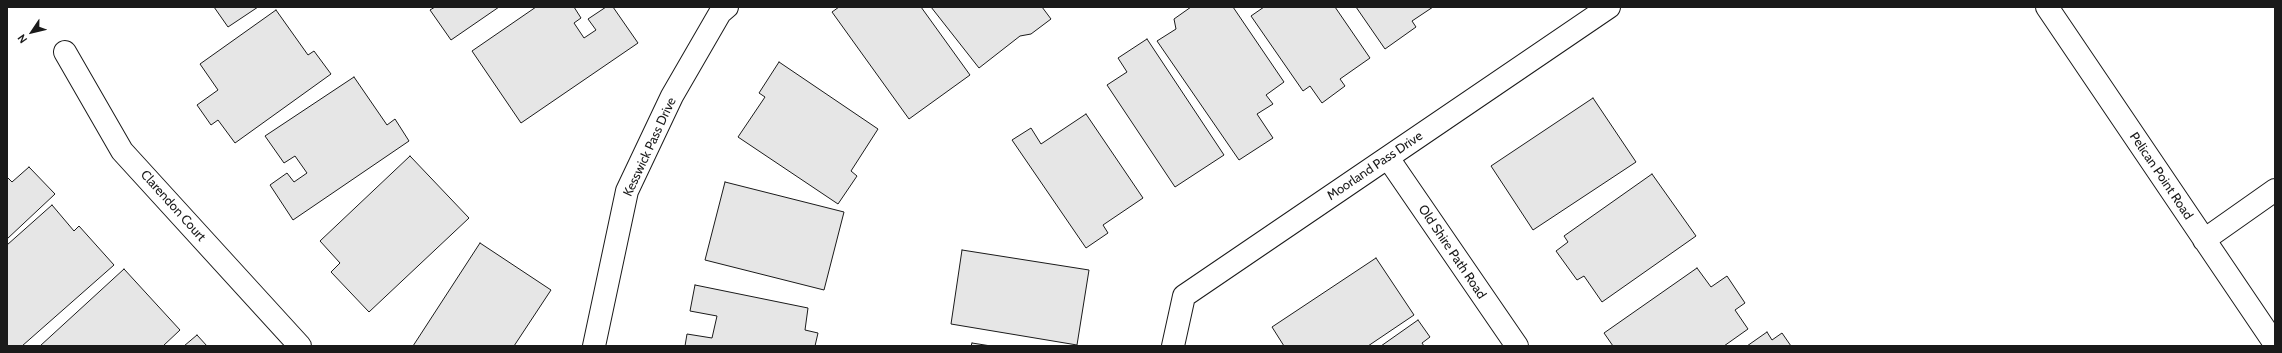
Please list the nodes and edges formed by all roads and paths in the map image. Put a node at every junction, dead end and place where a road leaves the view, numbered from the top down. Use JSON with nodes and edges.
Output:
{"nodes":[{"id":1,"x":1609,"y":7,"type":"edge"},
{"id":2,"x":2047,"y":7,"type":"edge"},
{"id":3,"x":720,"y":9,"type":"edge"},
{"id":4,"x":65,"y":52,"type":"dead end"},
{"id":5,"x":1388,"y":158,"type":"junction"},
{"id":6,"x":2275,"y":190,"type":"edge"},
{"id":7,"x":2204,"y":240,"type":"junction"},
{"id":8,"x":2275,"y":344,"type":"edge"},
{"id":9,"x":300,"y":346,"type":"edge"},
{"id":10,"x":594,"y":346,"type":"edge"},
{"id":11,"x":1173,"y":346,"type":"edge"},
{"id":12,"x":1517,"y":346,"type":"edge"}],
"edges":[{"from":1,"to":5,"type":"street","name":"Moorland Pass Drive"},
{"from":2,"to":7,"type":"street","name":"Pelican Point Road"},
{"from":3,"to":10,"type":"street","name":"Kesswick Pass Drive"},
{"from":4,"to":9,"type":"street","name":"Clarendon Court"},
{"from":5,"to":11,"type":"street","name":"Moorland Pass Drive"},
{"from":5,"to":12,"type":"street","name":"Old Shire Path Road"},
{"from":6,"to":7,"type":"street"},
{"from":7,"to":8,"type":"street","name":"Pelican Point Road"}]}
